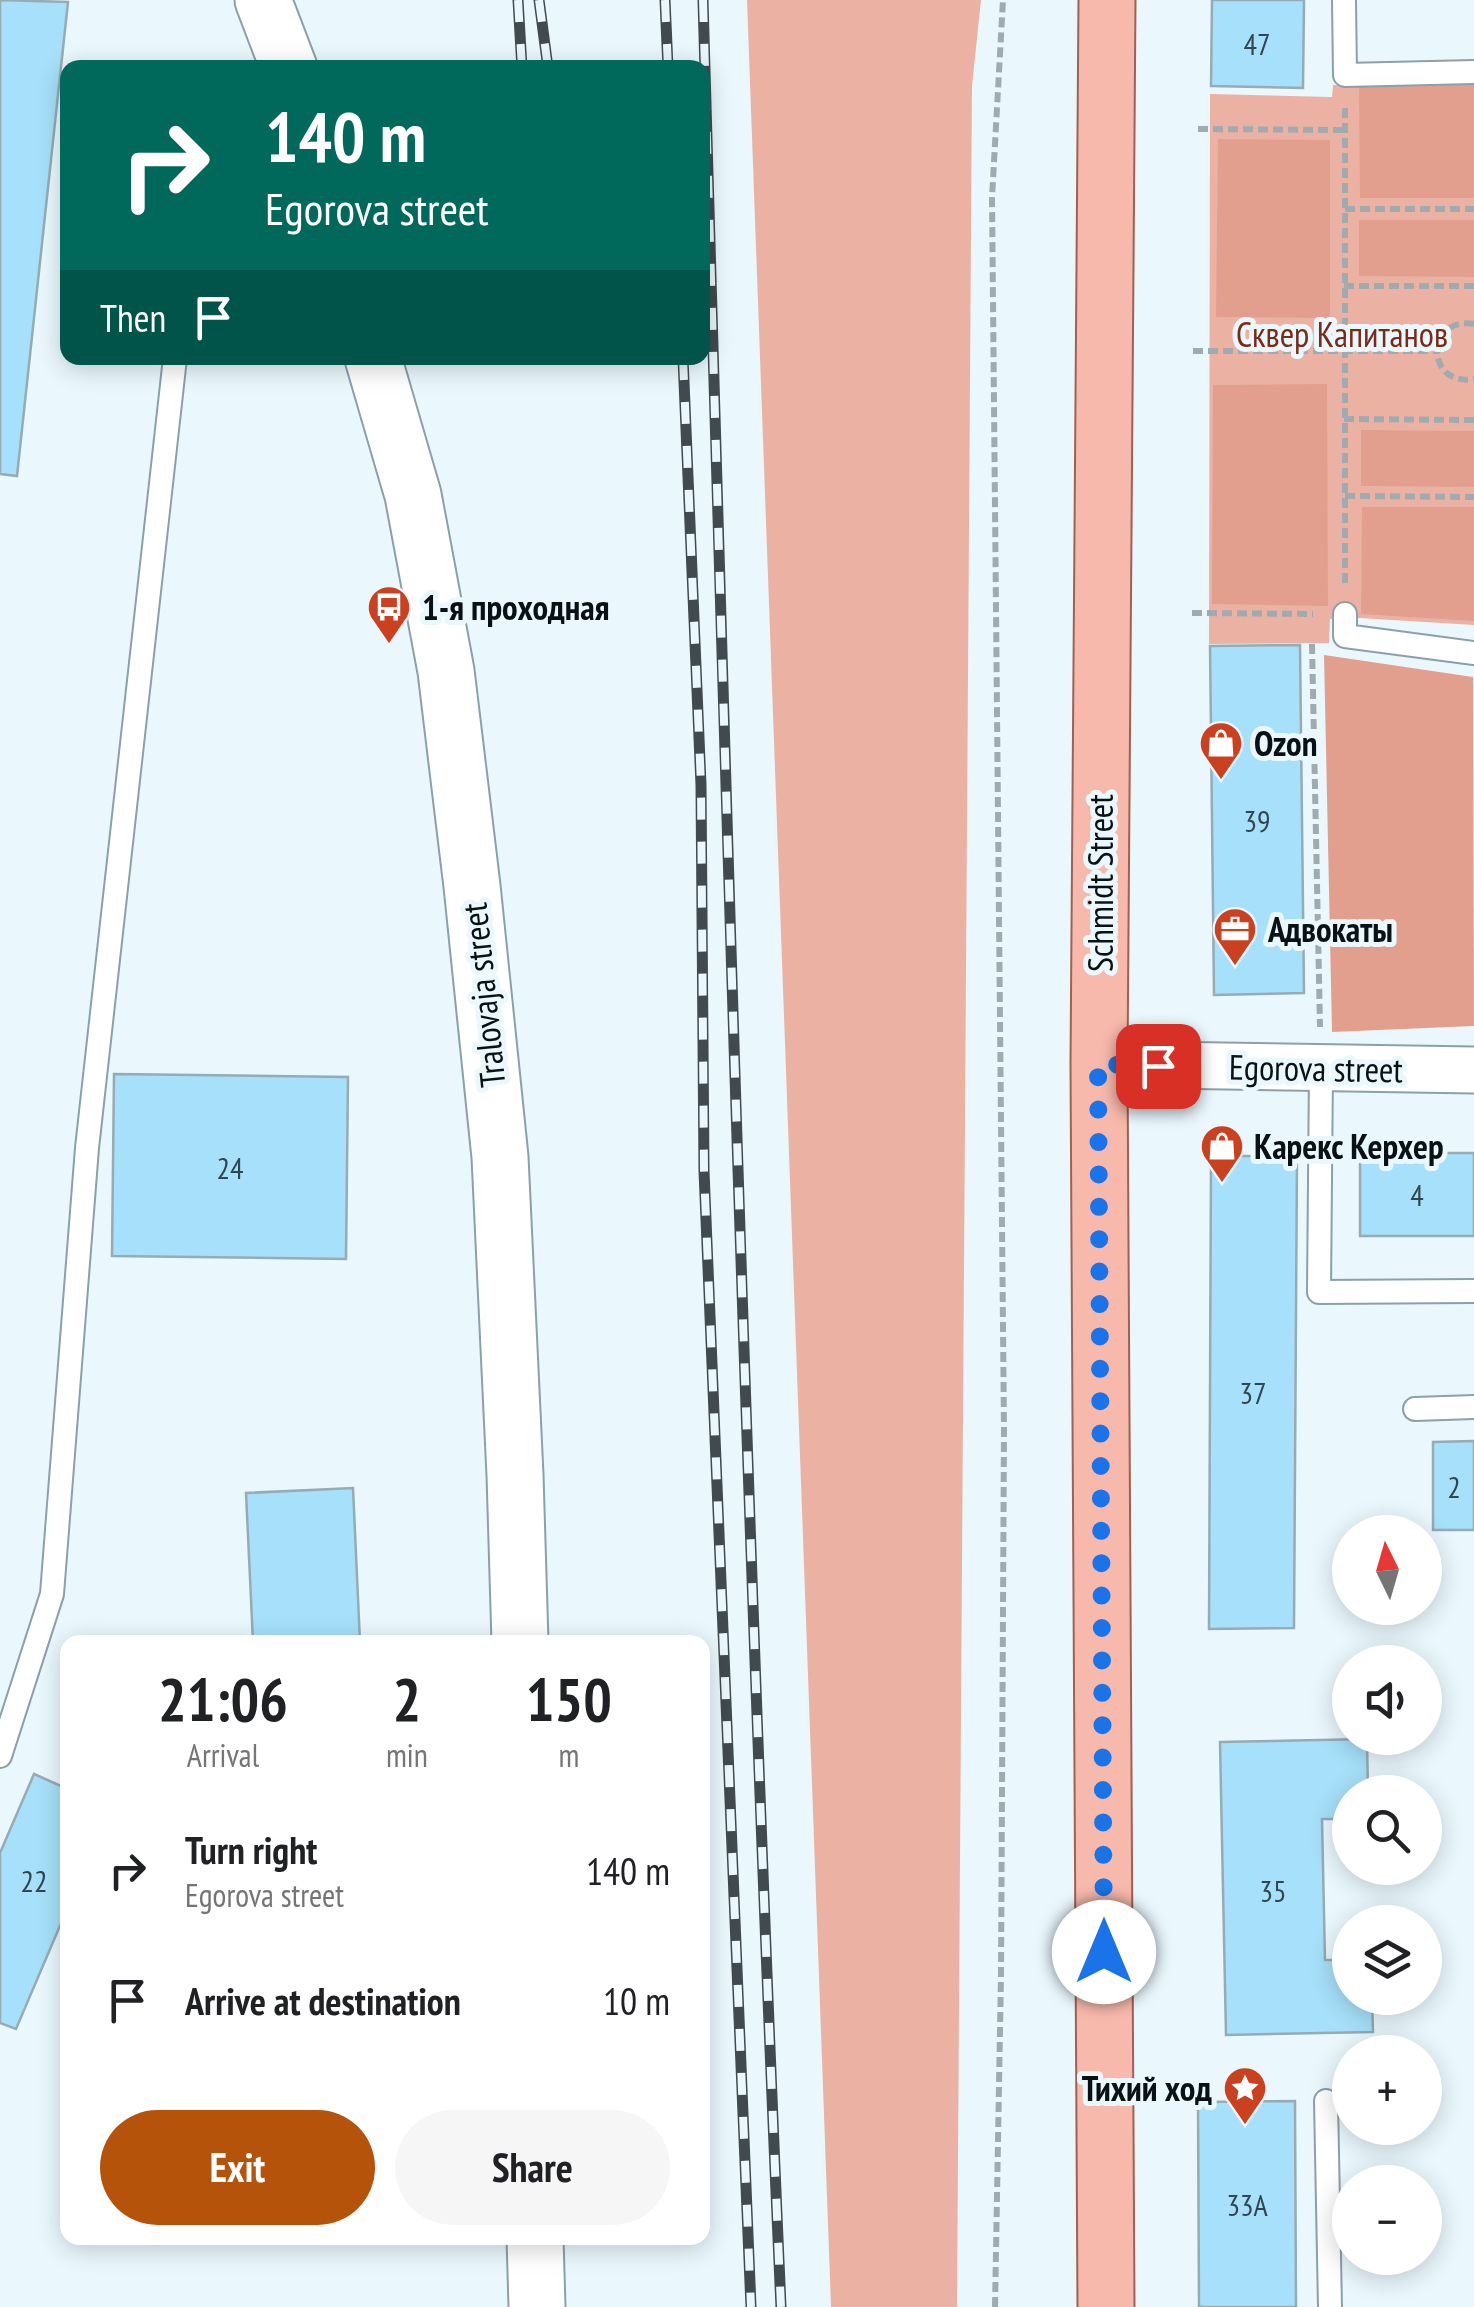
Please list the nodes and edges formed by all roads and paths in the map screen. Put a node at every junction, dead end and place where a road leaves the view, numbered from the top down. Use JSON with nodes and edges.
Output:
{"nodes":[{"id":1,"x":263,"y":0,"type":"edge"},
{"id":2,"x":1003,"y":0,"type":"edge"},
{"id":3,"x":1107,"y":0,"type":"edge"},
{"id":4,"x":1344,"y":0,"type":"edge"},
{"id":5,"x":281,"y":60,"type":"edge"},
{"id":6,"x":1474,"y":72,"type":"edge"},
{"id":7,"x":1345,"y":75,"type":"junction"},
{"id":8,"x":1198,"y":129,"type":"dead end"},
{"id":9,"x":1345,"y":130,"type":"junction"},
{"id":10,"x":1345,"y":209,"type":"junction"},
{"id":11,"x":1474,"y":209,"type":"edge"},
{"id":12,"x":1344,"y":286,"type":"junction"},
{"id":13,"x":1474,"y":286,"type":"edge"},
{"id":14,"x":1474,"y":324,"type":"edge"},
{"id":15,"x":1193,"y":351,"type":"dead end"},
{"id":16,"x":1344,"y":352,"type":"junction"},
{"id":17,"x":1436,"y":352,"type":"junction"},
{"id":18,"x":174,"y":365,"type":"edge"},
{"id":19,"x":375,"y":365,"type":"edge"},
{"id":20,"x":1474,"y":380,"type":"edge"},
{"id":21,"x":1344,"y":419,"type":"junction"},
{"id":22,"x":1474,"y":420,"type":"edge"},
{"id":23,"x":1345,"y":496,"type":"junction"},
{"id":24,"x":1474,"y":497,"type":"edge"},
{"id":25,"x":1192,"y":613,"type":"dead end"},
{"id":26,"x":1345,"y":614,"type":"junction"},
{"id":27,"x":1312,"y":634,"type":"dead end"},
{"id":28,"x":1474,"y":653,"type":"edge"},
{"id":29,"x":1098,"y":1064,"type":"junction"},
{"id":30,"x":1321,"y":1068,"type":"junction"},
{"id":31,"x":1474,"y":1070,"type":"edge"},
{"id":32,"x":1474,"y":1291,"type":"edge"},
{"id":33,"x":1474,"y":1407,"type":"edge"},
{"id":34,"x":1415,"y":1409,"type":"dead end"},
{"id":35,"x":520,"y":1635,"type":"edge"},
{"id":36,"x":0,"y":1756,"type":"edge"},
{"id":37,"x":1326,"y":2101,"type":"dead end"},
{"id":38,"x":535,"y":2245,"type":"edge"},
{"id":39,"x":537,"y":2307,"type":"edge"},
{"id":40,"x":994,"y":2307,"type":"edge"},
{"id":41,"x":1106,"y":2307,"type":"edge"},
{"id":42,"x":1330,"y":2307,"type":"edge"}],
"edges":[{"from":1,"to":5,"type":"street"},
{"from":2,"to":40,"type":"path"},
{"from":3,"to":29,"type":"main road","name":"Schmidt Street"},
{"from":4,"to":7,"type":"lane"},
{"from":6,"to":7,"type":"lane"},
{"from":7,"to":9,"type":"path"},
{"from":8,"to":9,"type":"path"},
{"from":9,"to":10,"type":"path"},
{"from":10,"to":11,"type":"path"},
{"from":10,"to":12,"type":"path"},
{"from":12,"to":13,"type":"path"},
{"from":12,"to":16,"type":"path"},
{"from":14,"to":17,"type":"path"},
{"from":15,"to":16,"type":"path"},
{"from":16,"to":17,"type":"path"},
{"from":16,"to":21,"type":"path"},
{"from":17,"to":20,"type":"path"},
{"from":18,"to":36,"type":"lane"},
{"from":19,"to":35,"type":"street","name":"Tralovaja street"},
{"from":21,"to":22,"type":"path"},
{"from":21,"to":23,"type":"path"},
{"from":23,"to":24,"type":"path"},
{"from":23,"to":26,"type":"path"},
{"from":25,"to":26,"type":"path"},
{"from":26,"to":28,"type":"lane"},
{"from":27,"to":30,"type":"path"},
{"from":29,"to":30,"type":"street","name":"Egorova street"},
{"from":29,"to":41,"type":"main road","name":"Schmidt Street"},
{"from":30,"to":31,"type":"street","name":"Egorova street"},
{"from":30,"to":32,"type":"lane"},
{"from":33,"to":34,"type":"lane"},
{"from":37,"to":42,"type":"lane"},
{"from":38,"to":39,"type":"street"}]}
